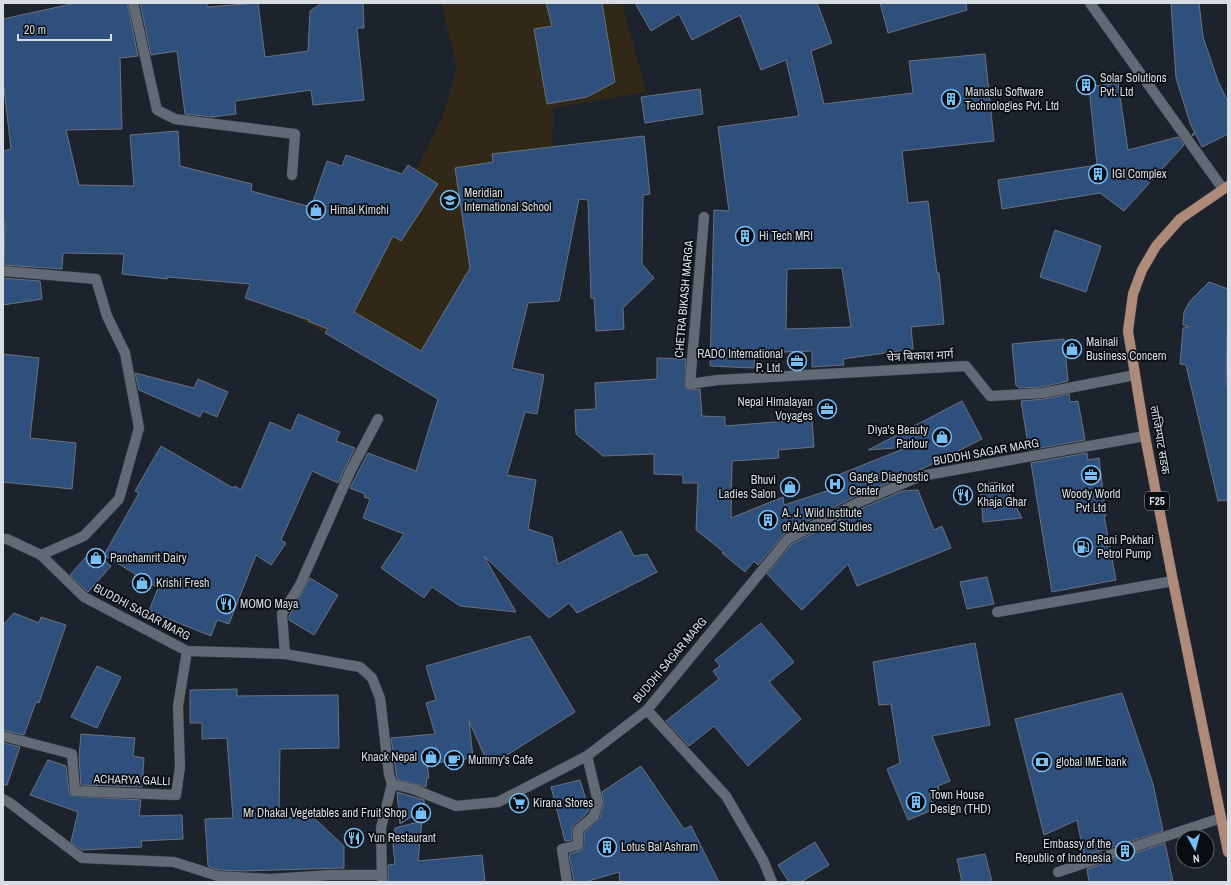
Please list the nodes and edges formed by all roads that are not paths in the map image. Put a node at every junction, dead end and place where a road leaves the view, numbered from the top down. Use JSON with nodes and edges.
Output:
{"nodes":[{"id":1,"x":133,"y":3,"type":"edge"},
{"id":2,"x":1090,"y":3,"type":"edge"},
{"id":3,"x":292,"y":175,"type":"dead end"},
{"id":4,"x":1225,"y":187,"type":"edge"},
{"id":5,"x":704,"y":217,"type":"dead end"},
{"id":6,"x":3,"y":271,"type":"edge"},
{"id":7,"x":1135,"y":375,"type":"junction"},
{"id":8,"x":690,"y":384,"type":"joint"},
{"id":9,"x":378,"y":419,"type":"dead end"},
{"id":10,"x":1145,"y":436,"type":"junction"},
{"id":11,"x":3,"y":539,"type":"edge"},
{"id":12,"x":41,"y":555,"type":"junction"},
{"id":13,"x":1172,"y":581,"type":"junction"},
{"id":14,"x":996,"y":612,"type":"dead end"},
{"id":15,"x":187,"y":651,"type":"junction"},
{"id":16,"x":285,"y":654,"type":"junction"},
{"id":17,"x":647,"y":710,"type":"junction"},
{"id":18,"x":3,"y":736,"type":"edge"},
{"id":19,"x":587,"y":756,"type":"junction"},
{"id":20,"x":392,"y":784,"type":"junction"},
{"id":21,"x":3,"y":799,"type":"edge"},
{"id":22,"x":1220,"y":818,"type":"junction"},
{"id":23,"x":1228,"y":852,"type":"edge"},
{"id":24,"x":1058,"y":872,"type":"dead end"},
{"id":25,"x":382,"y":878,"type":"edge"},
{"id":26,"x":567,"y":882,"type":"edge"},
{"id":27,"x":772,"y":882,"type":"edge"}],
"edges":[{"from":1,"to":3,"type":"street"},
{"from":2,"to":4,"type":"street"},
{"from":4,"to":7,"type":"main road","name":"लाजिम्पाट सडक","number":"F25"},
{"from":5,"to":8,"type":"street","name":"CHETRA BIKASH MARGA"},
{"from":6,"to":12,"type":"street"},
{"from":7,"to":8,"type":"street","name":"चेत्र बिकाश मार्ग"},
{"from":7,"to":10,"type":"main road","name":"लाजिम्पाट सडक","number":"F25"},
{"from":9,"to":16,"type":"street"},
{"from":10,"to":13,"type":"main road","name":"लाजिम्पाट सडक","number":"F25"},
{"from":10,"to":17,"type":"street","name":"BUDDHI SAGAR MARG"},
{"from":11,"to":12,"type":"street","name":"BUDDHI SAGAR MARG"},
{"from":12,"to":15,"type":"street","name":"BUDDHI SAGAR MARG"},
{"from":13,"to":14,"type":"street"},
{"from":13,"to":22,"type":"main road","name":"लाजिम्पाट सडक","number":"F25"},
{"from":15,"to":16,"type":"street","name":"BUDDHI SAGAR MARG"},
{"from":15,"to":18,"type":"street","name":"ACHARYA GALLI"},
{"from":16,"to":20,"type":"street","name":"BUDDHI SAGAR MARG"},
{"from":17,"to":19,"type":"street","name":"BUDDHI SAGAR MARG"},
{"from":17,"to":27,"type":"street"},
{"from":19,"to":20,"type":"street","name":"BUDDHI SAGAR MARG"},
{"from":19,"to":26,"type":"street"},
{"from":20,"to":25,"type":"street"},
{"from":21,"to":25,"type":"street"},
{"from":22,"to":23,"type":"main road","name":"लाजिम्पाट सडक","number":"F25"},
{"from":22,"to":24,"type":"street"}]}
